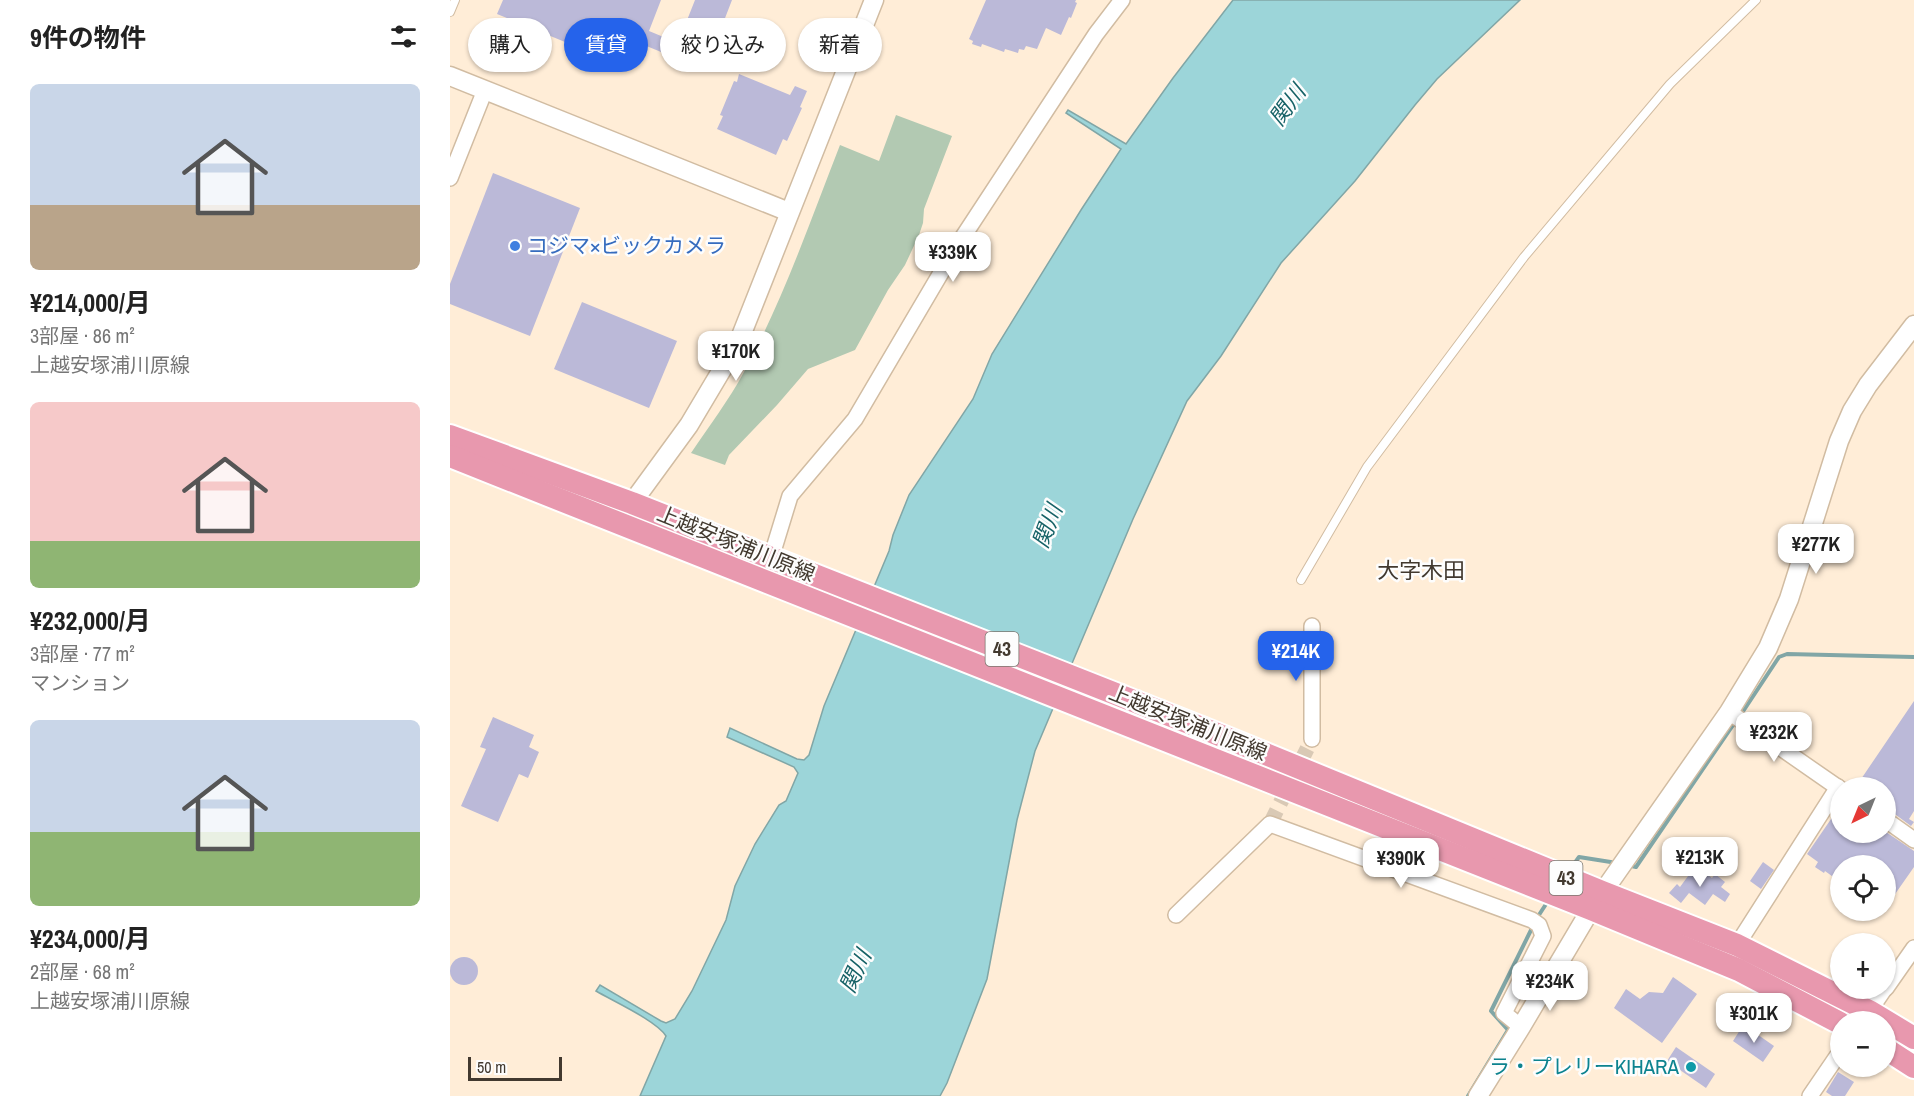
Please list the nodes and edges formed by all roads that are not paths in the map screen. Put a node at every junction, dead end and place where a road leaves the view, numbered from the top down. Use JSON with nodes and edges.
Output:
{"nodes":[{"id":1,"x":455,"y":0,"type":"edge"},
{"id":2,"x":874,"y":0,"type":"edge"},
{"id":3,"x":1122,"y":0,"type":"edge"},
{"id":4,"x":1756,"y":0,"type":"edge"},
{"id":5,"x":450,"y":12,"type":"edge"},
{"id":6,"x":450,"y":75,"type":"edge"},
{"id":7,"x":485,"y":90,"type":"junction"},
{"id":8,"x":450,"y":178,"type":"edge"},
{"id":9,"x":789,"y":212,"type":"junction"},
{"id":10,"x":1914,"y":325,"type":"edge"},
{"id":11,"x":450,"y":436,"type":"edge"},
{"id":12,"x":450,"y":456,"type":"edge"},
{"id":13,"x":627,"y":513,"type":"junction"},
{"id":14,"x":781,"y":562,"type":"junction"},
{"id":15,"x":1301,"y":580,"type":"dead end"},
{"id":16,"x":1312,"y":626,"type":"dead end"},
{"id":17,"x":1729,"y":712,"type":"junction"},
{"id":18,"x":1312,"y":739,"type":"tunnel mouth"},
{"id":19,"x":1830,"y":782,"type":"edge"},
{"id":20,"x":1830,"y":802,"type":"edge"},
{"id":21,"x":1896,"y":827,"type":"edge"},
{"id":22,"x":1914,"y":840,"type":"edge"},
{"id":23,"x":1596,"y":901,"type":"junction"},
{"id":24,"x":1176,"y":915,"type":"dead end"},
{"id":25,"x":1737,"y":945,"type":"junction"},
{"id":26,"x":1914,"y":948,"type":"edge"},
{"id":27,"x":1896,"y":973,"type":"edge"},
{"id":28,"x":1857,"y":1011,"type":"edge"},
{"id":29,"x":1830,"y":1018,"type":"edge"},
{"id":30,"x":1521,"y":1027,"type":"junction"},
{"id":31,"x":1896,"y":1030,"type":"edge"},
{"id":32,"x":1914,"y":1038,"type":"edge"},
{"id":33,"x":1896,"y":1055,"type":"edge"},
{"id":34,"x":1914,"y":1066,"type":"edge"},
{"id":35,"x":1830,"y":1067,"type":"edge"},
{"id":36,"x":1478,"y":1096,"type":"edge"},
{"id":37,"x":1810,"y":1096,"type":"edge"}],
"edges":[{"from":1,"to":5,"type":"lane"},
{"from":2,"to":9,"type":"street"},
{"from":3,"to":14,"type":"street"},
{"from":4,"to":15,"type":"lane"},
{"from":6,"to":7,"type":"street"},
{"from":7,"to":8,"type":"street"},
{"from":7,"to":9,"type":"street"},
{"from":9,"to":13,"type":"street"},
{"from":10,"to":17,"type":"street"},
{"from":11,"to":13,"type":"main road","name":"上越安塚浦川原線","number":"43"},
{"from":12,"to":13,"type":"main road","name":"上越安塚浦川原線","number":"43"},
{"from":13,"to":14,"type":"main road","name":"上越安塚浦川原線","number":"43"},
{"from":13,"to":23,"type":"main road","name":"上越安塚浦川原線","number":"43"},
{"from":14,"to":23,"type":"main road","name":"上越安塚浦川原線","number":"43"},
{"from":16,"to":18,"type":"street"},
{"from":17,"to":19,"type":"street"},
{"from":17,"to":23,"type":"street"},
{"from":20,"to":25,"type":"street"},
{"from":21,"to":22,"type":"street"},
{"from":23,"to":25,"type":"main road","name":"上越安塚浦川原線","number":"43"},
{"from":23,"to":29,"type":"main road","name":"上越安塚浦川原線","number":"43"},
{"from":23,"to":30,"type":"street"},
{"from":24,"to":30,"type":"street"},
{"from":25,"to":28,"type":"main road","name":"上越安塚浦川原線","number":"43"},
{"from":26,"to":27,"type":"street"},
{"from":30,"to":36,"type":"street"},
{"from":31,"to":32,"type":"main road","name":"上越安塚浦川原線","number":"43"},
{"from":33,"to":34,"type":"main road"},
{"from":35,"to":37,"type":"street"}]}
